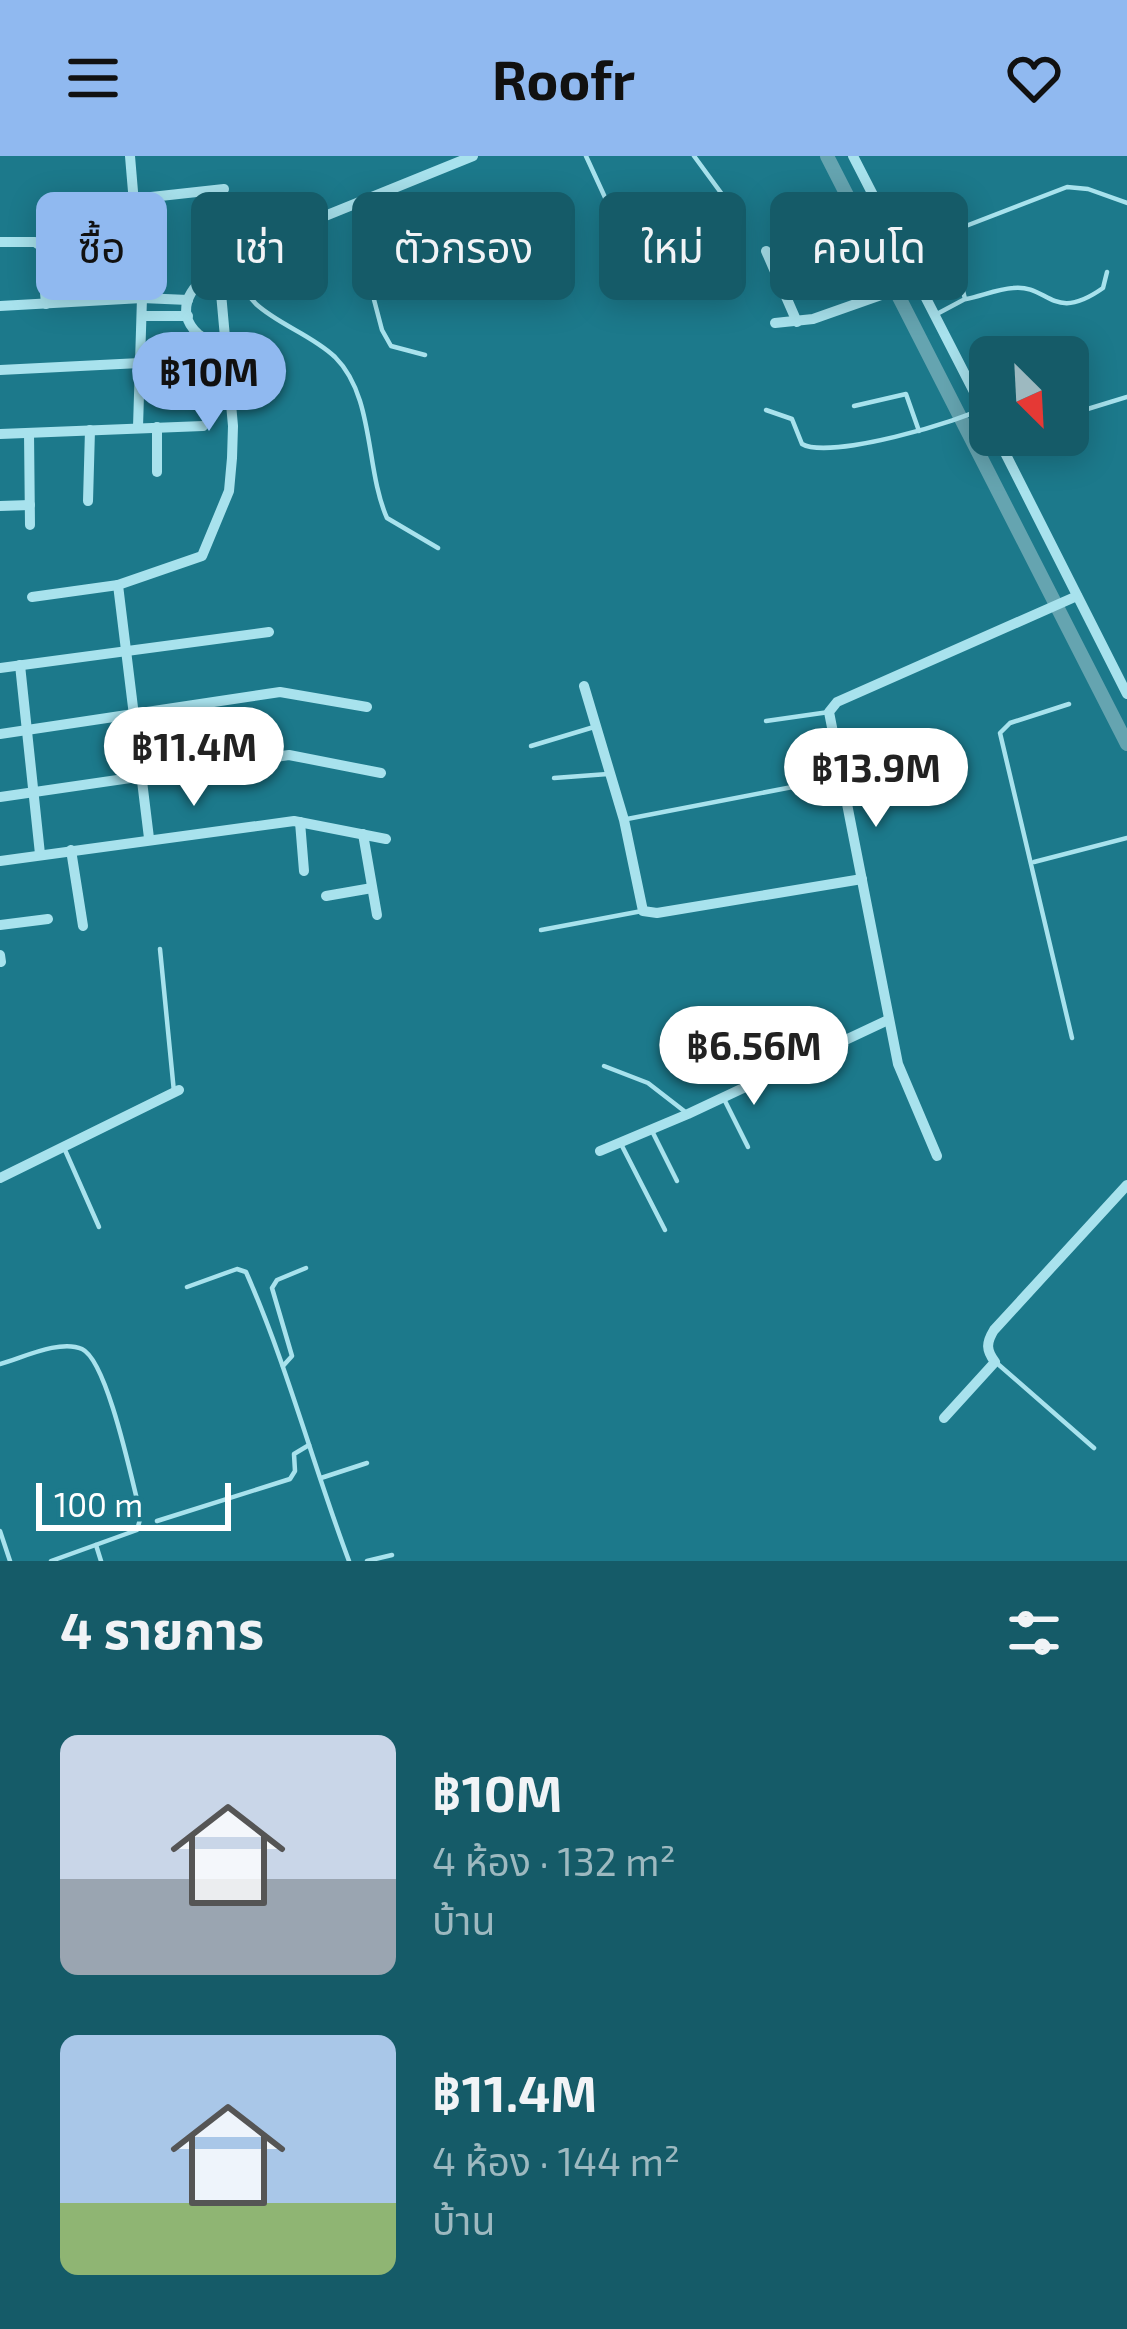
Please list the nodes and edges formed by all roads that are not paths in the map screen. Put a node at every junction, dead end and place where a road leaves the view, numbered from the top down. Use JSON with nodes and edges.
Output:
{"nodes":[{"id":1,"x":130,"y":156,"type":"edge"},
{"id":2,"x":473,"y":156,"type":"edge"},
{"id":3,"x":586,"y":156,"type":"edge"},
{"id":4,"x":694,"y":156,"type":"edge"},
{"id":5,"x":853,"y":156,"type":"edge"},
{"id":6,"x":224,"y":189,"type":"dead end"},
{"id":7,"x":133,"y":192,"type":"edge"},
{"id":8,"x":385,"y":192,"type":"edge"},
{"id":9,"x":602,"y":192,"type":"edge"},
{"id":10,"x":720,"y":192,"type":"edge"},
{"id":11,"x":872,"y":192,"type":"edge"},
{"id":12,"x":167,"y":195,"type":"edge"},
{"id":13,"x":1127,"y":202,"type":"edge"},
{"id":14,"x":968,"y":225,"type":"edge"},
{"id":15,"x":0,"y":242,"type":"edge"},
{"id":16,"x":766,"y":251,"type":"dead end"},
{"id":17,"x":1107,"y":272,"type":"dead end"},
{"id":18,"x":191,"y":291,"type":"edge"},
{"id":19,"x":968,"y":298,"type":"edge"},
{"id":20,"x":167,"y":299,"type":"edge"},
{"id":21,"x":110,"y":300,"type":"edge"},
{"id":22,"x":142,"y":300,"type":"edge"},
{"id":23,"x":188,"y":300,"type":"junction"},
{"id":24,"x":222,"y":300,"type":"edge"},
{"id":25,"x":252,"y":300,"type":"edge"},
{"id":26,"x":373,"y":300,"type":"edge"},
{"id":27,"x":863,"y":300,"type":"edge"},
{"id":28,"x":927,"y":300,"type":"edge"},
{"id":29,"x":963,"y":300,"type":"edge"},
{"id":30,"x":46,"y":304,"type":"junction"},
{"id":31,"x":0,"y":306,"type":"edge"},
{"id":32,"x":934,"y":315,"type":"junction"},
{"id":33,"x":142,"y":316,"type":"junction"},
{"id":34,"x":188,"y":316,"type":"junction"},
{"id":35,"x":797,"y":322,"type":"junction"},
{"id":36,"x":775,"y":323,"type":"dead end"},
{"id":37,"x":226,"y":346,"type":"junction"},
{"id":38,"x":425,"y":355,"type":"dead end"},
{"id":39,"x":140,"y":364,"type":"junction"},
{"id":40,"x":188,"y":365,"type":"dead end"},
{"id":41,"x":0,"y":370,"type":"edge"},
{"id":42,"x":969,"y":377,"type":"edge"},
{"id":43,"x":1127,"y":398,"type":"edge"},
{"id":44,"x":854,"y":406,"type":"dead end"},
{"id":45,"x":1089,"y":409,"type":"edge"},
{"id":46,"x":766,"y":410,"type":"dead end"},
{"id":47,"x":969,"y":415,"type":"edge"},
{"id":48,"x":202,"y":426,"type":"dead end"},
{"id":49,"x":157,"y":427,"type":"junction"},
{"id":50,"x":138,"y":428,"type":"junction"},
{"id":51,"x":90,"y":430,"type":"junction"},
{"id":52,"x":919,"y":431,"type":"junction"},
{"id":53,"x":29,"y":433,"type":"junction"},
{"id":54,"x":0,"y":434,"type":"edge"},
{"id":55,"x":1007,"y":456,"type":"edge"},
{"id":56,"x":157,"y":472,"type":"dead end"},
{"id":57,"x":88,"y":502,"type":"dead end"},
{"id":58,"x":30,"y":505,"type":"junction"},
{"id":59,"x":0,"y":506,"type":"edge"},
{"id":60,"x":30,"y":525,"type":"dead end"},
{"id":61,"x":438,"y":548,"type":"dead end"},
{"id":62,"x":118,"y":586,"type":"junction"},
{"id":63,"x":1077,"y":596,"type":"junction"},
{"id":64,"x":32,"y":597,"type":"dead end"},
{"id":65,"x":269,"y":632,"type":"dead end"},
{"id":66,"x":126,"y":651,"type":"junction"},
{"id":67,"x":20,"y":665,"type":"junction"},
{"id":68,"x":0,"y":668,"type":"edge"},
{"id":69,"x":584,"y":686,"type":"dead end"},
{"id":70,"x":1127,"y":694,"type":"edge"},
{"id":71,"x":1069,"y":704,"type":"dead end"},
{"id":72,"x":367,"y":707,"type":"dead end"},
{"id":73,"x":829,"y":712,"type":"junction"},
{"id":74,"x":134,"y":714,"type":"junction"},
{"id":75,"x":766,"y":721,"type":"dead end"},
{"id":76,"x":596,"y":726,"type":"junction"},
{"id":77,"x":27,"y":730,"type":"junction"},
{"id":78,"x":0,"y":734,"type":"edge"},
{"id":79,"x":531,"y":746,"type":"dead end"},
{"id":80,"x":381,"y":773,"type":"dead end"},
{"id":81,"x":611,"y":774,"type":"junction"},
{"id":82,"x":141,"y":776,"type":"junction"},
{"id":83,"x":554,"y":778,"type":"dead end"},
{"id":84,"x":839,"y":778,"type":"junction"},
{"id":85,"x":33,"y":792,"type":"junction"},
{"id":86,"x":0,"y":797,"type":"edge"},
{"id":87,"x":625,"y":820,"type":"junction"},
{"id":88,"x":300,"y":822,"type":"junction"},
{"id":89,"x":363,"y":834,"type":"junction"},
{"id":90,"x":149,"y":838,"type":"junction"},
{"id":91,"x":1127,"y":838,"type":"edge"},
{"id":92,"x":386,"y":839,"type":"dead end"},
{"id":93,"x":71,"y":850,"type":"junction"},
{"id":94,"x":40,"y":854,"type":"junction"},
{"id":95,"x":0,"y":861,"type":"edge"},
{"id":96,"x":1032,"y":862,"type":"junction"},
{"id":97,"x":304,"y":871,"type":"dead end"},
{"id":98,"x":862,"y":879,"type":"junction"},
{"id":99,"x":372,"y":888,"type":"junction"},
{"id":100,"x":326,"y":896,"type":"dead end"},
{"id":101,"x":643,"y":911,"type":"junction"},
{"id":102,"x":377,"y":915,"type":"dead end"},
{"id":103,"x":48,"y":919,"type":"dead end"},
{"id":104,"x":0,"y":926,"type":"edge"},
{"id":105,"x":82,"y":926,"type":"dead end"},
{"id":106,"x":542,"y":930,"type":"dead end"},
{"id":107,"x":160,"y":949,"type":"dead end"},
{"id":108,"x":888,"y":1020,"type":"junction"},
{"id":109,"x":1072,"y":1038,"type":"dead end"},
{"id":110,"x":604,"y":1066,"type":"dead end"},
{"id":111,"x":177,"y":1092,"type":"joint"},
{"id":112,"x":723,"y":1097,"type":"junction"},
{"id":113,"x":688,"y":1114,"type":"junction"},
{"id":114,"x":651,"y":1129,"type":"junction"},
{"id":115,"x":620,"y":1142,"type":"junction"},
{"id":116,"x":64,"y":1147,"type":"junction"},
{"id":117,"x":748,"y":1148,"type":"dead end"},
{"id":118,"x":600,"y":1150,"type":"dead end"},
{"id":119,"x":938,"y":1156,"type":"dead end"},
{"id":120,"x":0,"y":1178,"type":"edge"},
{"id":121,"x":677,"y":1181,"type":"dead end"},
{"id":122,"x":1127,"y":1185,"type":"edge"},
{"id":123,"x":99,"y":1228,"type":"dead end"},
{"id":124,"x":665,"y":1230,"type":"dead end"},
{"id":125,"x":306,"y":1268,"type":"dead end"},
{"id":126,"x":187,"y":1287,"type":"dead end"},
{"id":127,"x":995,"y":1363,"type":"junction"},
{"id":128,"x":0,"y":1364,"type":"edge"},
{"id":129,"x":282,"y":1367,"type":"junction"},
{"id":130,"x":944,"y":1418,"type":"dead end"},
{"id":131,"x":309,"y":1445,"type":"junction"},
{"id":132,"x":1094,"y":1448,"type":"dead end"},
{"id":133,"x":367,"y":1463,"type":"dead end"},
{"id":134,"x":318,"y":1478,"type":"junction"},
{"id":135,"x":157,"y":1521,"type":"dead end"},
{"id":136,"x":0,"y":1532,"type":"edge"},
{"id":137,"x":96,"y":1545,"type":"junction"},
{"id":138,"x":392,"y":1555,"type":"dead end"},
{"id":139,"x":10,"y":1561,"type":"edge"},
{"id":140,"x":51,"y":1561,"type":"edge"},
{"id":141,"x":101,"y":1561,"type":"edge"},
{"id":142,"x":349,"y":1561,"type":"edge"},
{"id":143,"x":367,"y":1561,"type":"edge"}],
"edges":[{"from":1,"to":7,"type":"street"},
{"from":2,"to":8,"type":"street"},
{"from":3,"to":9,"type":"lane"},
{"from":4,"to":10,"type":"lane"},
{"from":5,"to":11,"type":"street"},
{"from":6,"to":12,"type":"street"},
{"from":13,"to":14,"type":"lane"},
{"from":15,"to":30,"type":"street"},
{"from":16,"to":35,"type":"street"},
{"from":17,"to":19,"type":"lane"},
{"from":18,"to":23,"type":"street"},
{"from":20,"to":23,"type":"street"},
{"from":21,"to":30,"type":"street"},
{"from":22,"to":33,"type":"street"},
{"from":23,"to":34,"type":"street"},
{"from":24,"to":37,"type":"street"},
{"from":25,"to":61,"type":"lane"},
{"from":26,"to":38,"type":"lane"},
{"from":27,"to":35,"type":"street"},
{"from":28,"to":32,"type":"street"},
{"from":29,"to":32,"type":"lane"},
{"from":30,"to":31,"type":"street"},
{"from":32,"to":42,"type":"street"},
{"from":33,"to":34,"type":"street"},
{"from":33,"to":39,"type":"street"},
{"from":34,"to":37,"type":"street"},
{"from":35,"to":36,"type":"street"},
{"from":37,"to":62,"type":"street"},
{"from":39,"to":40,"type":"street"},
{"from":39,"to":41,"type":"street"},
{"from":39,"to":50,"type":"street"},
{"from":43,"to":45,"type":"lane"},
{"from":44,"to":52,"type":"lane"},
{"from":46,"to":52,"type":"lane"},
{"from":47,"to":52,"type":"lane"},
{"from":48,"to":49,"type":"street"},
{"from":49,"to":50,"type":"street"},
{"from":49,"to":56,"type":"street"},
{"from":50,"to":51,"type":"street"},
{"from":51,"to":53,"type":"street"},
{"from":51,"to":57,"type":"street"},
{"from":53,"to":54,"type":"street"},
{"from":53,"to":58,"type":"street"},
{"from":55,"to":63,"type":"street"},
{"from":58,"to":59,"type":"street"},
{"from":58,"to":60,"type":"street"},
{"from":62,"to":64,"type":"street"},
{"from":62,"to":66,"type":"street"},
{"from":63,"to":70,"type":"street"},
{"from":63,"to":73,"type":"street"},
{"from":65,"to":66,"type":"street"},
{"from":66,"to":67,"type":"street"},
{"from":66,"to":74,"type":"street"},
{"from":67,"to":68,"type":"street"},
{"from":67,"to":77,"type":"street"},
{"from":69,"to":76,"type":"street"},
{"from":71,"to":96,"type":"lane"},
{"from":72,"to":74,"type":"street"},
{"from":73,"to":75,"type":"lane"},
{"from":73,"to":84,"type":"street"},
{"from":74,"to":77,"type":"street"},
{"from":74,"to":82,"type":"street"},
{"from":76,"to":79,"type":"lane"},
{"from":76,"to":81,"type":"street"},
{"from":77,"to":78,"type":"street"},
{"from":77,"to":85,"type":"street"},
{"from":80,"to":82,"type":"street"},
{"from":81,"to":83,"type":"lane"},
{"from":81,"to":87,"type":"street"},
{"from":82,"to":85,"type":"street"},
{"from":82,"to":90,"type":"street"},
{"from":84,"to":87,"type":"lane"},
{"from":84,"to":98,"type":"street"},
{"from":85,"to":86,"type":"street"},
{"from":85,"to":94,"type":"street"},
{"from":87,"to":101,"type":"street"},
{"from":88,"to":89,"type":"street"},
{"from":88,"to":90,"type":"street"},
{"from":88,"to":97,"type":"street"},
{"from":89,"to":92,"type":"street"},
{"from":89,"to":99,"type":"street"},
{"from":90,"to":93,"type":"street"},
{"from":91,"to":96,"type":"lane"},
{"from":93,"to":94,"type":"street"},
{"from":93,"to":105,"type":"street"},
{"from":94,"to":95,"type":"street"},
{"from":96,"to":109,"type":"lane"},
{"from":98,"to":101,"type":"street"},
{"from":98,"to":108,"type":"street"},
{"from":99,"to":100,"type":"street"},
{"from":99,"to":102,"type":"street"},
{"from":101,"to":106,"type":"lane"},
{"from":103,"to":104,"type":"street"},
{"from":107,"to":111,"type":"lane"},
{"from":108,"to":112,"type":"street"},
{"from":108,"to":119,"type":"street"},
{"from":110,"to":113,"type":"lane"},
{"from":111,"to":116,"type":"street"},
{"from":112,"to":113,"type":"street"},
{"from":112,"to":117,"type":"lane"},
{"from":113,"to":114,"type":"street"},
{"from":114,"to":115,"type":"street"},
{"from":114,"to":121,"type":"lane"},
{"from":115,"to":118,"type":"street"},
{"from":115,"to":124,"type":"lane"},
{"from":116,"to":120,"type":"street"},
{"from":116,"to":123,"type":"lane"},
{"from":122,"to":127,"type":"street"},
{"from":125,"to":129,"type":"lane"},
{"from":126,"to":129,"type":"lane"},
{"from":127,"to":130,"type":"street"},
{"from":127,"to":132,"type":"lane"},
{"from":128,"to":137,"type":"lane"},
{"from":129,"to":131,"type":"lane"},
{"from":131,"to":134,"type":"lane"},
{"from":131,"to":135,"type":"lane"},
{"from":133,"to":134,"type":"lane"},
{"from":134,"to":142,"type":"lane"},
{"from":136,"to":139,"type":"lane"},
{"from":137,"to":140,"type":"lane"},
{"from":137,"to":141,"type":"lane"},
{"from":138,"to":143,"type":"lane"}]}
